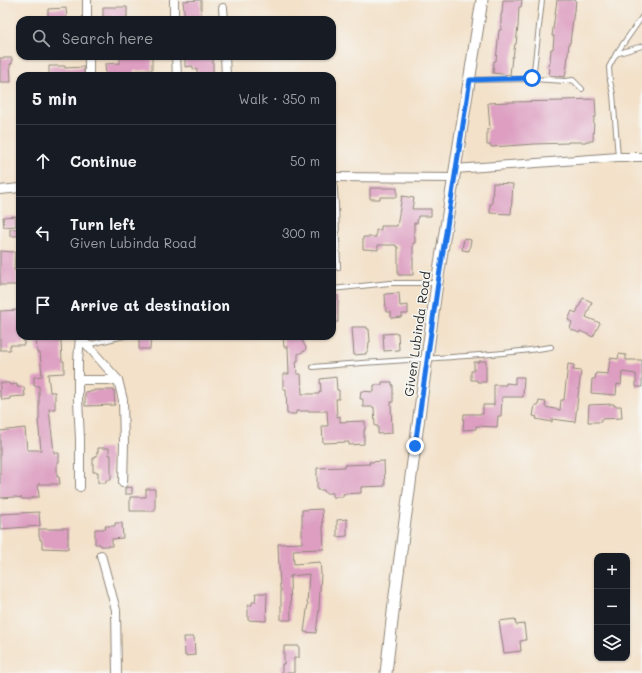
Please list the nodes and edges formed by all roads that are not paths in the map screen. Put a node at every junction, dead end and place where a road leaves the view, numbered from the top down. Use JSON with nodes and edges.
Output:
{"nodes":[{"id":1,"x":87,"y":0,"type":"edge"},
{"id":2,"x":174,"y":0,"type":"edge"},
{"id":3,"x":482,"y":0,"type":"edge"},
{"id":4,"x":542,"y":0,"type":"edge"},
{"id":5,"x":224,"y":8,"type":"dead end"},
{"id":6,"x":87,"y":16,"type":"edge"},
{"id":7,"x":174,"y":16,"type":"edge"},
{"id":8,"x":224,"y":16,"type":"edge"},
{"id":9,"x":642,"y":17,"type":"edge"},
{"id":10,"x":642,"y":46,"type":"edge"},
{"id":11,"x":616,"y":54,"type":"junction"},
{"id":12,"x":88,"y":60,"type":"edge"},
{"id":13,"x":176,"y":60,"type":"edge"},
{"id":14,"x":225,"y":60,"type":"edge"},
{"id":15,"x":89,"y":72,"type":"edge"},
{"id":16,"x":177,"y":72,"type":"edge"},
{"id":17,"x":226,"y":72,"type":"edge"},
{"id":18,"x":532,"y":78,"type":"junction"},
{"id":19,"x":470,"y":80,"type":"junction"},
{"id":20,"x":582,"y":89,"type":"dead end"},
{"id":21,"x":618,"y":157,"type":"junction"},
{"id":22,"x":642,"y":157,"type":"edge"},
{"id":23,"x":455,"y":174,"type":"junction"},
{"id":24,"x":336,"y":177,"type":"edge"},
{"id":25,"x":16,"y":188,"type":"edge"},
{"id":26,"x":0,"y":190,"type":"edge"},
{"id":27,"x":336,"y":206,"type":"edge"},
{"id":28,"x":338,"y":268,"type":"dead end"},
{"id":29,"x":438,"y":283,"type":"junction"},
{"id":30,"x":336,"y":289,"type":"edge"},
{"id":31,"x":80,"y":340,"type":"edge"},
{"id":32,"x":83,"y":340,"type":"edge"},
{"id":33,"x":108,"y":340,"type":"edge"},
{"id":34,"x":87,"y":345,"type":"junction"},
{"id":35,"x":551,"y":347,"type":"dead end"},
{"id":36,"x":427,"y":359,"type":"junction"},
{"id":37,"x":312,"y":367,"type":"dead end"},
{"id":38,"x":78,"y":380,"type":"junction"},
{"id":39,"x":118,"y":380,"type":"junction"},
{"id":40,"x":123,"y":483,"type":"dead end"},
{"id":41,"x":80,"y":487,"type":"dead end"},
{"id":42,"x":101,"y":554,"type":"dead end"},
{"id":43,"x":117,"y":673,"type":"edge"},
{"id":44,"x":386,"y":673,"type":"edge"}],
"edges":[{"from":1,"to":6,"type":"street"},
{"from":2,"to":7,"type":"street"},
{"from":3,"to":19,"type":"street","name":"Given Lubinda Road"},
{"from":4,"to":18,"type":"lane"},
{"from":5,"to":8,"type":"street"},
{"from":9,"to":11,"type":"lane"},
{"from":10,"to":11,"type":"lane"},
{"from":11,"to":21,"type":"lane"},
{"from":12,"to":15,"type":"street"},
{"from":13,"to":16,"type":"street"},
{"from":14,"to":17,"type":"street"},
{"from":18,"to":19,"type":"lane"},
{"from":18,"to":20,"type":"lane"},
{"from":19,"to":23,"type":"street","name":"Given Lubinda Road"},
{"from":21,"to":22,"type":"street"},
{"from":21,"to":23,"type":"street"},
{"from":23,"to":24,"type":"street"},
{"from":23,"to":29,"type":"street","name":"Given Lubinda Road"},
{"from":25,"to":26,"type":"street"},
{"from":27,"to":28,"type":"lane"},
{"from":29,"to":30,"type":"lane"},
{"from":29,"to":36,"type":"street","name":"Given Lubinda Road"},
{"from":31,"to":38,"type":"street"},
{"from":32,"to":34,"type":"street"},
{"from":33,"to":34,"type":"lane"},
{"from":34,"to":39,"type":"street"},
{"from":35,"to":36,"type":"lane"},
{"from":36,"to":37,"type":"lane"},
{"from":36,"to":44,"type":"street","name":"Given Lubinda Road"},
{"from":38,"to":39,"type":"street"},
{"from":38,"to":41,"type":"street"},
{"from":39,"to":40,"type":"street"},
{"from":42,"to":43,"type":"street"}]}
